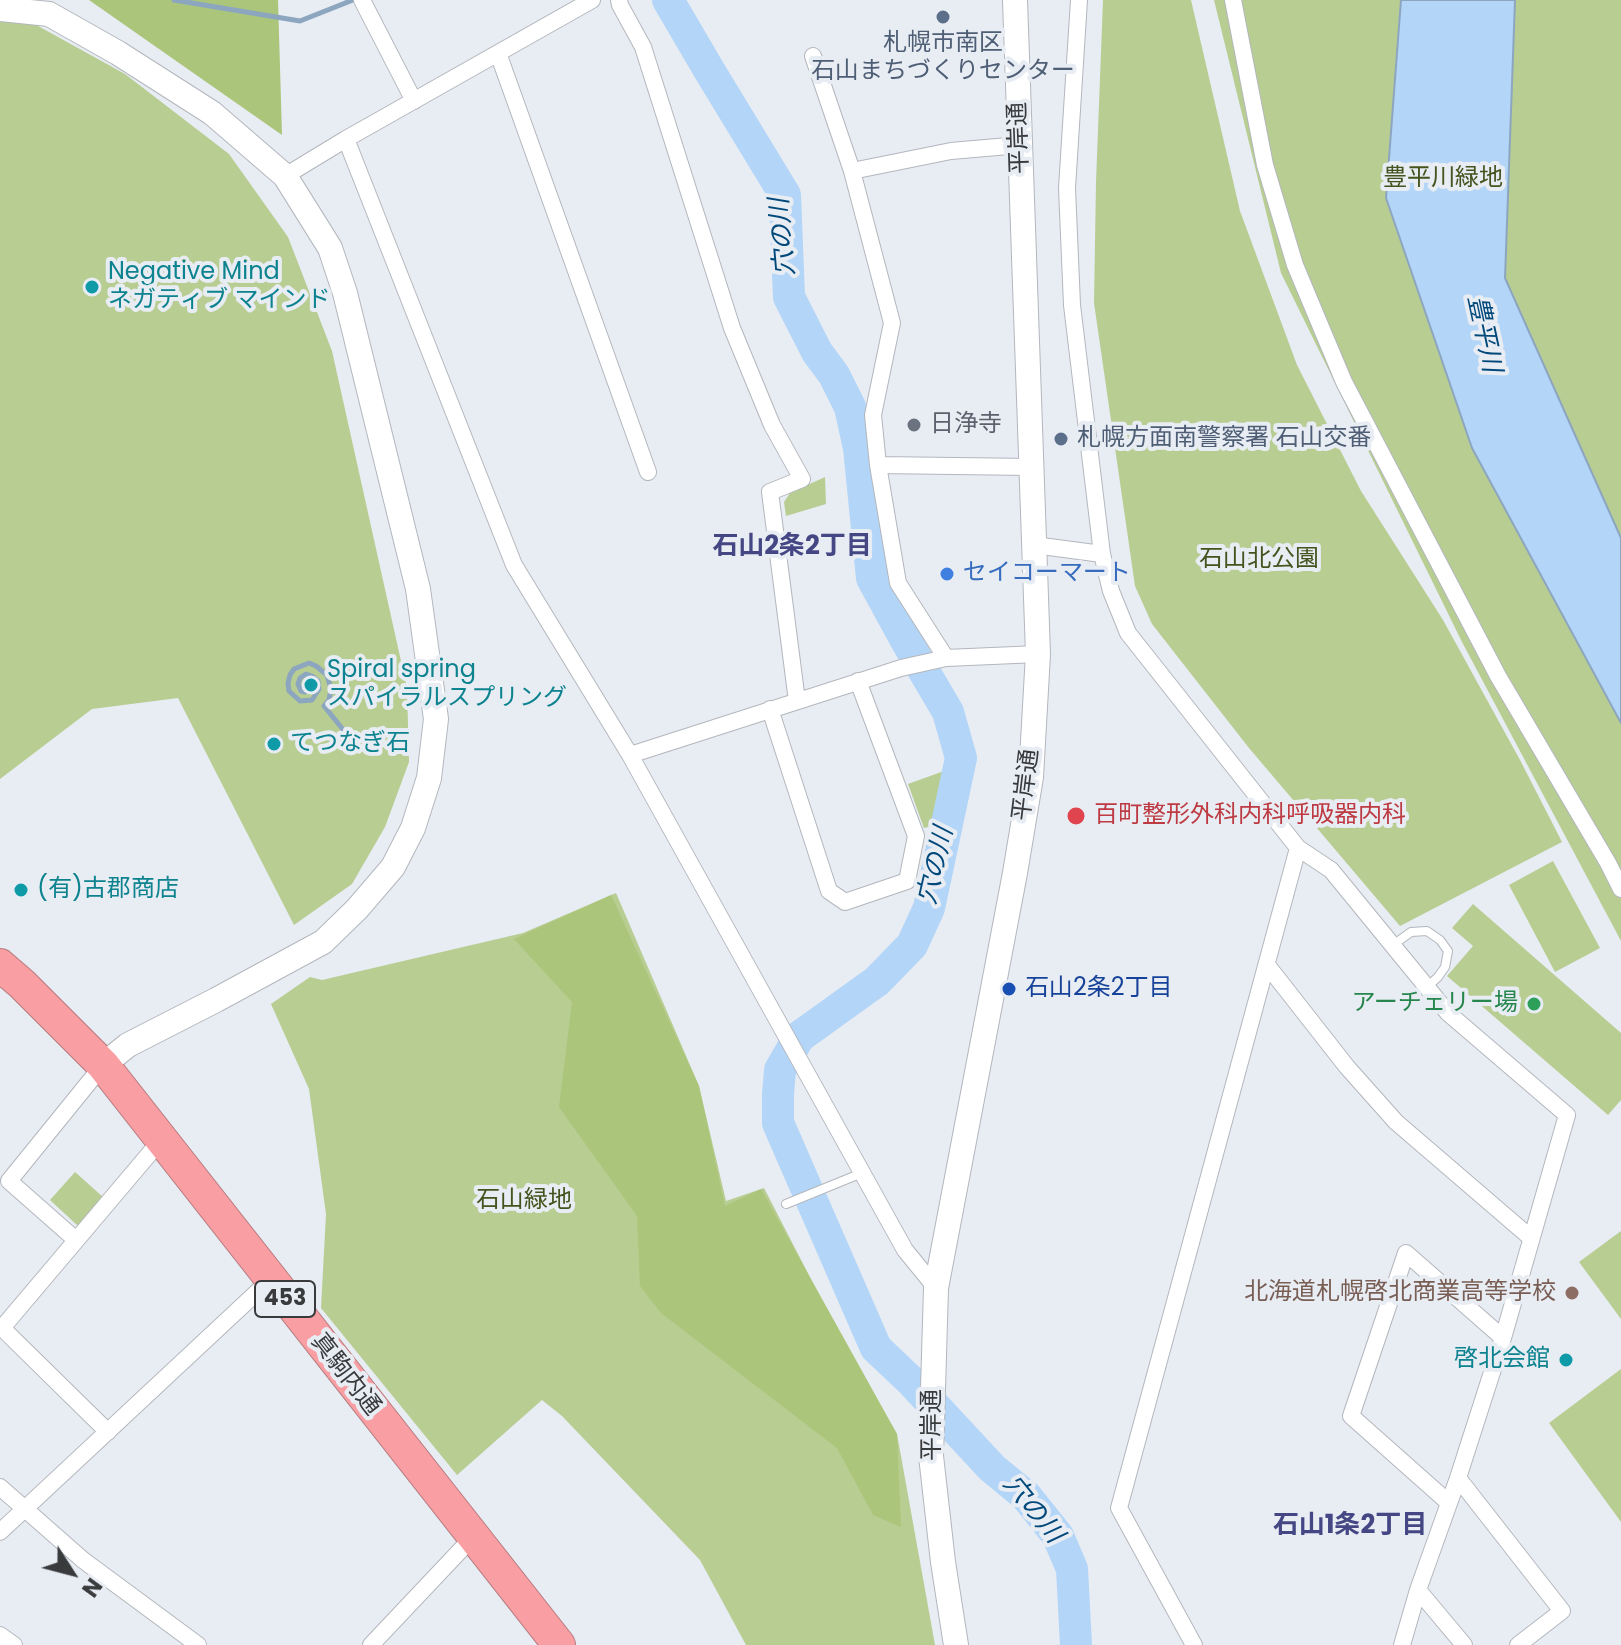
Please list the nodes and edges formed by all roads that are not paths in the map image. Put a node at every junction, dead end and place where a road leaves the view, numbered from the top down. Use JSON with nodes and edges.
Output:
{"nodes":[{"id":1,"x":592,"y":0,"type":"edge"},
{"id":2,"x":619,"y":0,"type":"edge"},
{"id":3,"x":1015,"y":0,"type":"edge"},
{"id":4,"x":1079,"y":0,"type":"edge"},
{"id":5,"x":1233,"y":0,"type":"edge"},
{"id":6,"x":363,"y":2,"type":"edge"},
{"id":7,"x":0,"y":9,"type":"edge"},
{"id":8,"x":498,"y":53,"type":"junction"},
{"id":9,"x":813,"y":56,"type":"dead end"},
{"id":10,"x":414,"y":101,"type":"junction"},
{"id":11,"x":346,"y":139,"type":"junction"},
{"id":12,"x":1020,"y":145,"type":"junction"},
{"id":13,"x":852,"y":171,"type":"junction"},
{"id":14,"x":285,"y":176,"type":"junction"},
{"id":15,"x":878,"y":465,"type":"junction"},
{"id":16,"x":1032,"y":467,"type":"junction"},
{"id":17,"x":648,"y":472,"type":"dead end"},
{"id":18,"x":1034,"y":545,"type":"junction"},
{"id":19,"x":1102,"y":554,"type":"junction"},
{"id":20,"x":1038,"y":654,"type":"junction"},
{"id":21,"x":940,"y":659,"type":"junction"},
{"id":22,"x":858,"y":681,"type":"junction"},
{"id":23,"x":797,"y":701,"type":"junction"},
{"id":24,"x":770,"y":709,"type":"junction"},
{"id":25,"x":630,"y":755,"type":"junction"},
{"id":26,"x":1298,"y":848,"type":"junction"},
{"id":27,"x":1621,"y":889,"type":"edge"},
{"id":28,"x":1393,"y":945,"type":"junction"},
{"id":29,"x":0,"y":965,"type":"edge"},
{"id":30,"x":1267,"y":965,"type":"junction"},
{"id":31,"x":1427,"y":987,"type":"junction"},
{"id":32,"x":103,"y":1065,"type":"junction"},
{"id":33,"x":161,"y":1140,"type":"junction"},
{"id":34,"x":862,"y":1173,"type":"junction"},
{"id":35,"x":786,"y":1204,"type":"dead end"},
{"id":36,"x":1531,"y":1238,"type":"junction"},
{"id":37,"x":76,"y":1240,"type":"junction"},
{"id":38,"x":270,"y":1280,"type":"junction"},
{"id":39,"x":936,"y":1288,"type":"junction"},
{"id":40,"x":1,"y":1327,"type":"edge"},
{"id":41,"x":1503,"y":1338,"type":"junction"},
{"id":42,"x":108,"y":1432,"type":"junction"},
{"id":43,"x":1458,"y":1478,"type":"junction"},
{"id":44,"x":0,"y":1487,"type":"edge"},
{"id":45,"x":1449,"y":1503,"type":"junction"},
{"id":46,"x":25,"y":1509,"type":"junction"},
{"id":47,"x":0,"y":1532,"type":"edge"},
{"id":48,"x":473,"y":1537,"type":"junction"},
{"id":49,"x":943,"y":1562,"type":"junction"},
{"id":50,"x":1418,"y":1590,"type":"junction"},
{"id":51,"x":0,"y":1635,"type":"edge"},
{"id":52,"x":14,"y":1645,"type":"edge"},
{"id":53,"x":198,"y":1645,"type":"edge"},
{"id":54,"x":371,"y":1645,"type":"edge"},
{"id":55,"x":559,"y":1645,"type":"edge"},
{"id":56,"x":956,"y":1645,"type":"edge"},
{"id":57,"x":969,"y":1645,"type":"edge"},
{"id":58,"x":1194,"y":1645,"type":"edge"},
{"id":59,"x":1402,"y":1645,"type":"edge"},
{"id":60,"x":1464,"y":1645,"type":"edge"},
{"id":61,"x":1518,"y":1645,"type":"edge"}],
"edges":[{"from":1,"to":8,"type":"street"},
{"from":2,"to":23,"type":"street"},
{"from":3,"to":12,"type":"street","name":"平岸通"},
{"from":4,"to":19,"type":"street"},
{"from":5,"to":27,"type":"street"},
{"from":6,"to":10,"type":"street"},
{"from":7,"to":14,"type":"street"},
{"from":8,"to":10,"type":"street"},
{"from":8,"to":17,"type":"street"},
{"from":9,"to":13,"type":"street"},
{"from":10,"to":11,"type":"street"},
{"from":11,"to":14,"type":"street"},
{"from":11,"to":25,"type":"street"},
{"from":12,"to":13,"type":"street"},
{"from":12,"to":16,"type":"street","name":"平岸通"},
{"from":13,"to":15,"type":"street"},
{"from":14,"to":32,"type":"street"},
{"from":15,"to":16,"type":"street"},
{"from":15,"to":21,"type":"street"},
{"from":16,"to":18,"type":"street","name":"平岸通"},
{"from":18,"to":19,"type":"street"},
{"from":18,"to":20,"type":"street","name":"平岸通"},
{"from":19,"to":26,"type":"street"},
{"from":20,"to":21,"type":"street"},
{"from":20,"to":39,"type":"street","name":"平岸通"},
{"from":21,"to":22,"type":"street"},
{"from":22,"to":23,"type":"street"},
{"from":22,"to":24,"type":"street"},
{"from":23,"to":24,"type":"street"},
{"from":24,"to":25,"type":"street"},
{"from":25,"to":34,"type":"street"},
{"from":26,"to":28,"type":"street"},
{"from":26,"to":30,"type":"street"},
{"from":28,"to":31,"type":"street"},
{"from":28,"to":31,"type":"lane"},
{"from":29,"to":32,"type":"highway","name":"真駒内通","number":"453"},
{"from":30,"to":36,"type":"street"},
{"from":30,"to":58,"type":"street"},
{"from":31,"to":36,"type":"street"},
{"from":32,"to":33,"type":"highway","name":"真駒内通","number":"453"},
{"from":32,"to":37,"type":"street"},
{"from":33,"to":37,"type":"street"},
{"from":33,"to":38,"type":"highway","name":"真駒内通","number":"453"},
{"from":34,"to":35,"type":"lane"},
{"from":34,"to":39,"type":"street"},
{"from":36,"to":41,"type":"street"},
{"from":37,"to":40,"type":"street"},
{"from":38,"to":42,"type":"street"},
{"from":38,"to":48,"type":"highway","name":"真駒内通","number":"453"},
{"from":39,"to":49,"type":"street","name":"平岸通"},
{"from":40,"to":42,"type":"street"},
{"from":41,"to":43,"type":"street"},
{"from":41,"to":45,"type":"street"},
{"from":42,"to":46,"type":"street"},
{"from":43,"to":45,"type":"street"},
{"from":43,"to":61,"type":"street"},
{"from":44,"to":46,"type":"street"},
{"from":45,"to":50,"type":"street"},
{"from":46,"to":47,"type":"street"},
{"from":46,"to":53,"type":"street"},
{"from":48,"to":54,"type":"street"},
{"from":48,"to":55,"type":"highway","name":"真駒内通","number":"453"},
{"from":49,"to":56,"type":"street","name":"平岸通"},
{"from":49,"to":57,"type":"street","name":"平岸通"},
{"from":50,"to":59,"type":"street"},
{"from":50,"to":60,"type":"street"},
{"from":51,"to":52,"type":"street"}]}
